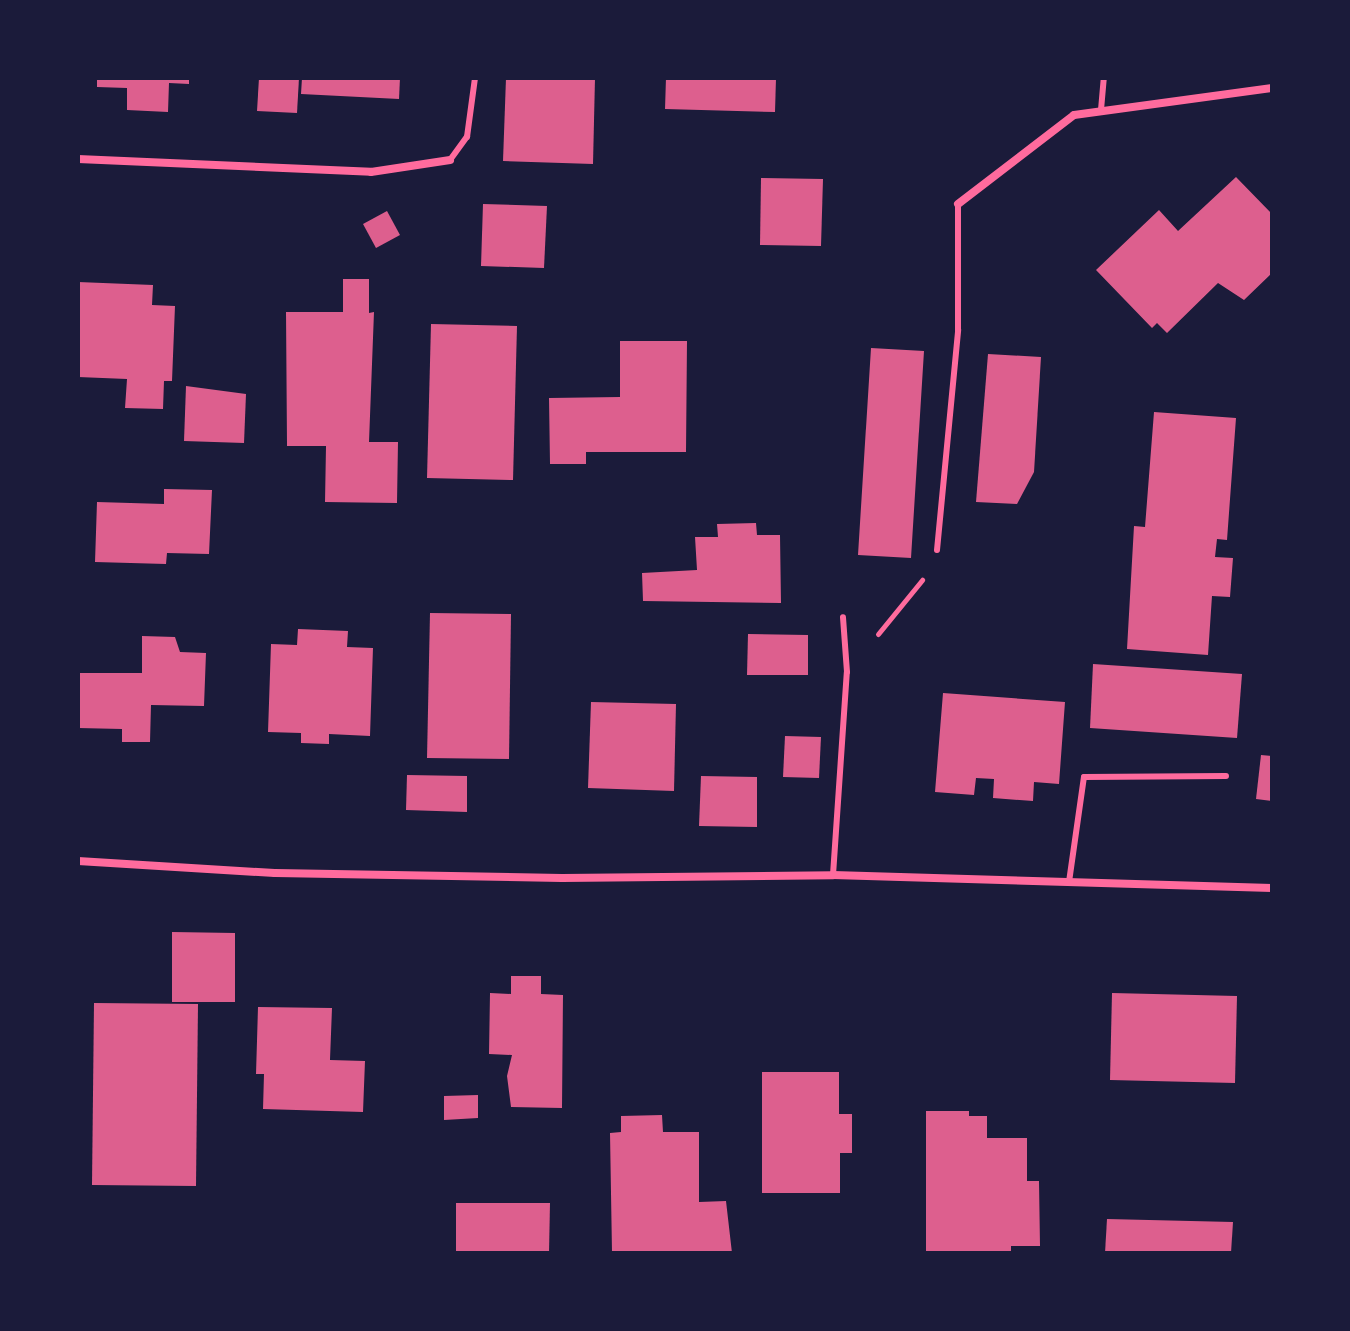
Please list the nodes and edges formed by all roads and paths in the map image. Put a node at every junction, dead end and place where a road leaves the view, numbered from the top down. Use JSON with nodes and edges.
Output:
{"nodes":[{"id":1,"x":475,"y":78,"type":"edge"},
{"id":2,"x":1104,"y":78,"type":"edge"},
{"id":3,"x":1272,"y":88,"type":"edge"},
{"id":4,"x":1101,"y":110,"type":"junction"},
{"id":5,"x":78,"y":159,"type":"edge"},
{"id":6,"x":450,"y":160,"type":"joint"},
{"id":7,"x":958,"y":204,"type":"joint"},
{"id":8,"x":937,"y":550,"type":"joint"},
{"id":9,"x":843,"y":617,"type":"dead end"},
{"id":10,"x":847,"y":672,"type":"junction"},
{"id":11,"x":1226,"y":776,"type":"dead end"},
{"id":12,"x":78,"y":861,"type":"edge"},
{"id":13,"x":833,"y":875,"type":"junction"},
{"id":14,"x":1069,"y":882,"type":"junction"},
{"id":15,"x":1272,"y":888,"type":"edge"}],
"edges":[{"from":1,"to":6,"type":"lane"},
{"from":2,"to":4,"type":"lane"},
{"from":3,"to":4,"type":"street"},
{"from":4,"to":7,"type":"street"},
{"from":5,"to":6,"type":"street"},
{"from":7,"to":8,"type":"lane"},
{"from":8,"to":10,"type":"path"},
{"from":9,"to":10,"type":"lane"},
{"from":10,"to":13,"type":"lane"},
{"from":11,"to":14,"type":"lane"},
{"from":12,"to":13,"type":"street"},
{"from":13,"to":14,"type":"street"},
{"from":14,"to":15,"type":"street"}]}
